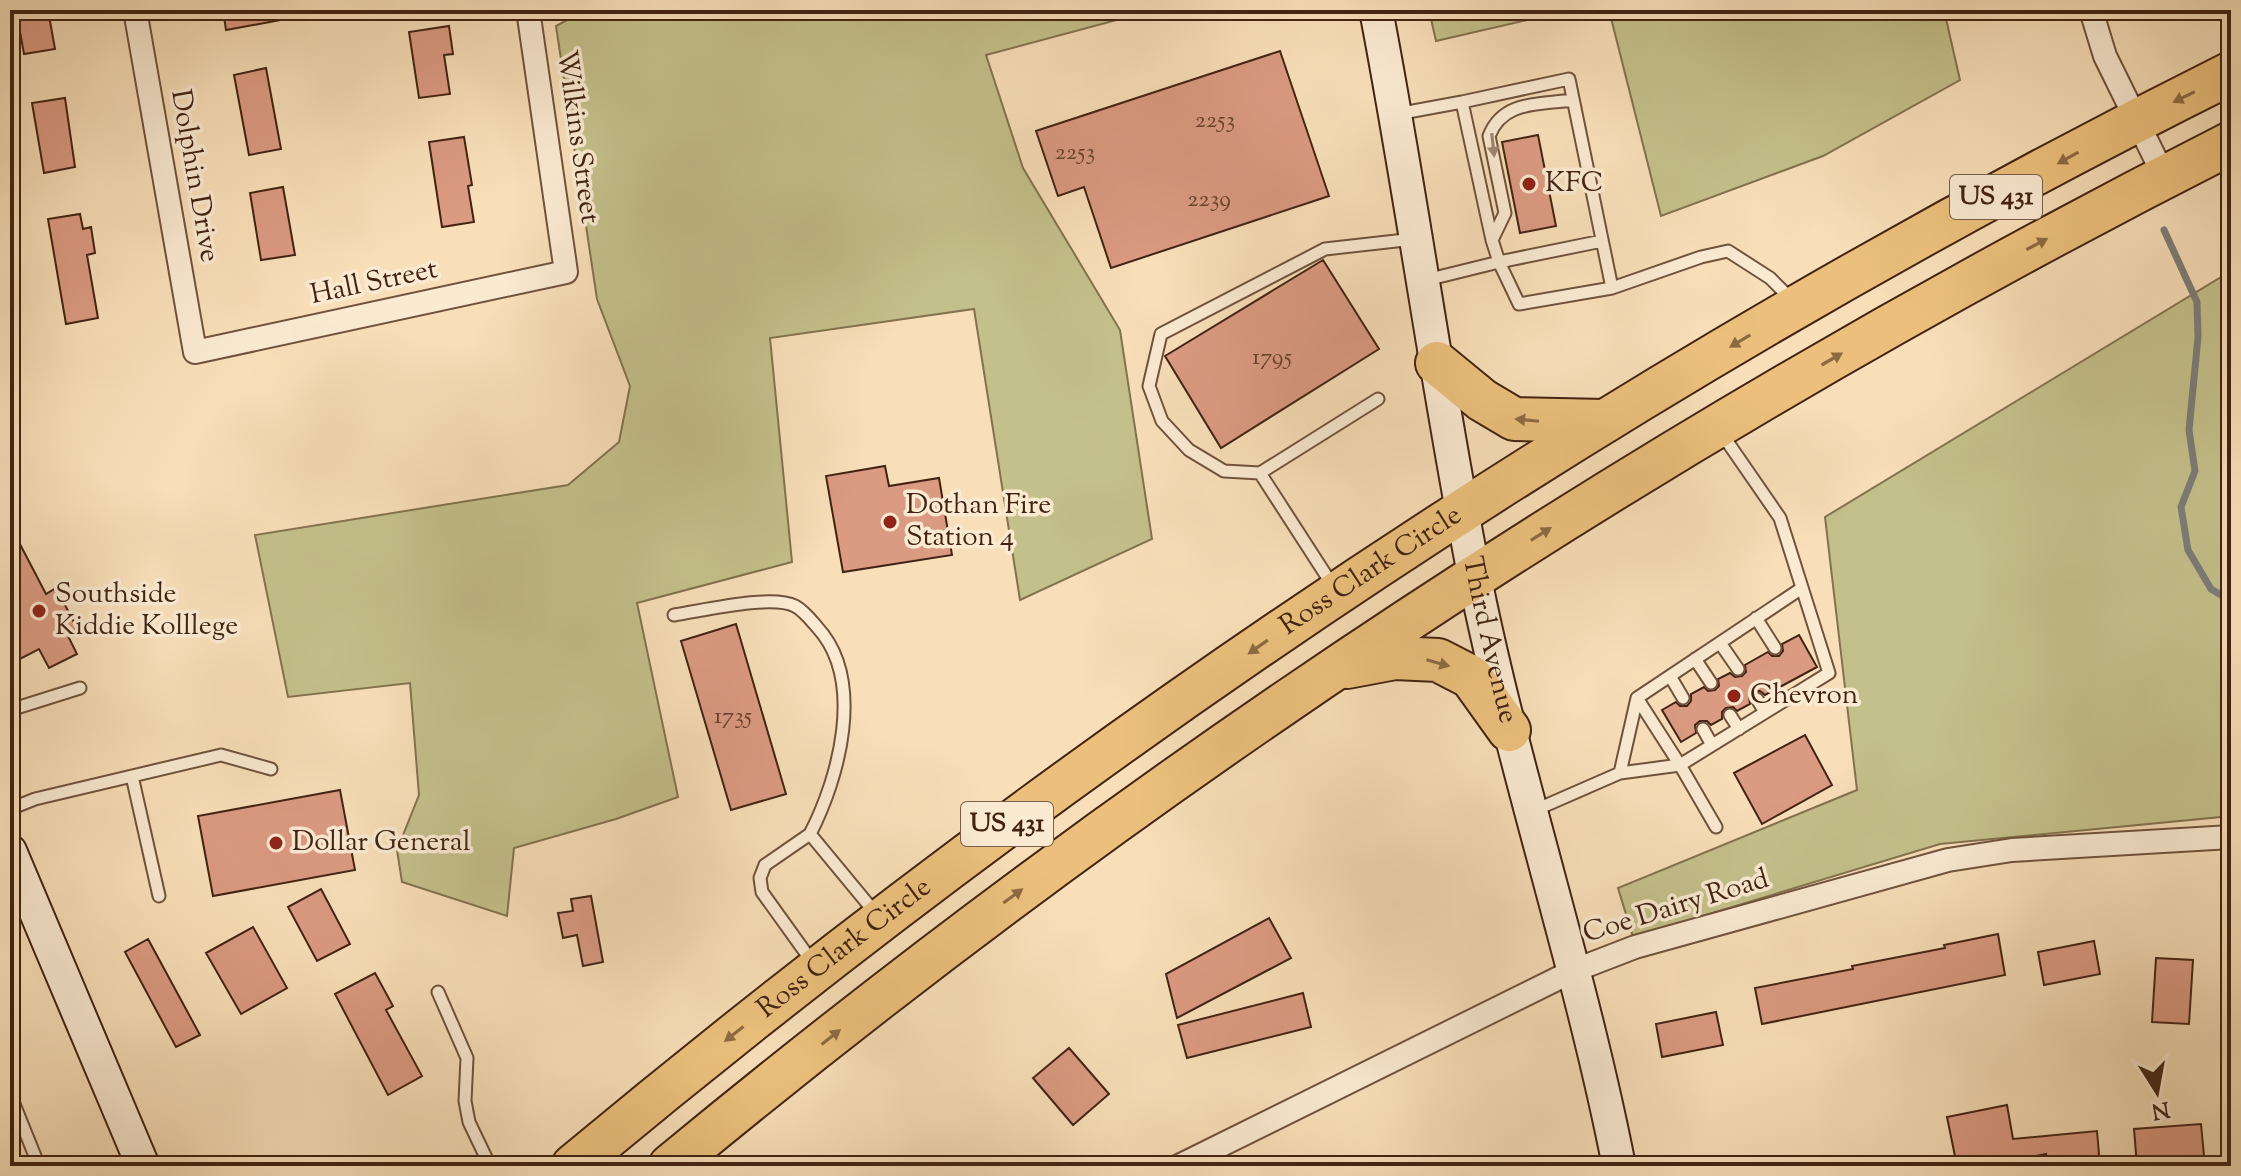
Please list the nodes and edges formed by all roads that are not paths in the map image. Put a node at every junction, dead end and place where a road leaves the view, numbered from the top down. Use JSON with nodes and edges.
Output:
{"nodes":[{"id":1,"x":135,"y":10,"type":"edge"},
{"id":2,"x":528,"y":10,"type":"edge"},
{"id":3,"x":1376,"y":10,"type":"edge"},
{"id":4,"x":2091,"y":10,"type":"edge"},
{"id":5,"x":2231,"y":73,"type":"edge"},
{"id":6,"x":1572,"y":100,"type":"junction"},
{"id":7,"x":1462,"y":102,"type":"junction"},
{"id":8,"x":1395,"y":115,"type":"junction"},
{"id":9,"x":2137,"y":120,"type":"junction"},
{"id":10,"x":2231,"y":143,"type":"edge"},
{"id":11,"x":2164,"y":176,"type":"junction"},
{"id":12,"x":1415,"y":239,"type":"junction"},
{"id":13,"x":1492,"y":240,"type":"junction"},
{"id":14,"x":1602,"y":241,"type":"junction"},
{"id":15,"x":1499,"y":262,"type":"junction"},
{"id":16,"x":566,"y":272,"type":"joint"},
{"id":17,"x":1422,"y":281,"type":"junction"},
{"id":18,"x":1612,"y":288,"type":"junction"},
{"id":19,"x":1798,"y":305,"type":"junction"},
{"id":20,"x":195,"y":352,"type":"joint"},
{"id":21,"x":1437,"y":363,"type":"junction"},
{"id":22,"x":1378,"y":399,"type":"dead end"},
{"id":23,"x":1605,"y":421,"type":"junction"},
{"id":24,"x":1717,"y":427,"type":"junction"},
{"id":25,"x":1260,"y":473,"type":"junction"},
{"id":26,"x":1463,"y":510,"type":"junction"},
{"id":27,"x":1474,"y":575,"type":"junction"},
{"id":28,"x":1802,"y":588,"type":"junction"},
{"id":29,"x":1337,"y":593,"type":"junction"},
{"id":30,"x":674,"y":615,"type":"dead end"},
{"id":31,"x":1756,"y":618,"type":"junction"},
{"id":32,"x":1720,"y":643,"type":"junction"},
{"id":33,"x":1775,"y":648,"type":"dead end"},
{"id":34,"x":1695,"y":659,"type":"junction"},
{"id":35,"x":1738,"y":669,"type":"dead end"},
{"id":36,"x":1334,"y":670,"type":"junction"},
{"id":37,"x":1670,"y":676,"type":"junction"},
{"id":38,"x":1793,"y":680,"type":"dead end"},
{"id":39,"x":1711,"y":683,"type":"dead end"},
{"id":40,"x":80,"y":688,"type":"dead end"},
{"id":41,"x":1800,"y":692,"type":"junction"},
{"id":42,"x":1637,"y":698,"type":"junction"},
{"id":43,"x":1683,"y":698,"type":"dead end"},
{"id":44,"x":1757,"y":699,"type":"dead end"},
{"id":45,"x":10,"y":710,"type":"edge"},
{"id":46,"x":1765,"y":712,"type":"junction"},
{"id":47,"x":1730,"y":715,"type":"dead end"},
{"id":48,"x":1703,"y":729,"type":"dead end"},
{"id":49,"x":1739,"y":729,"type":"junction"},
{"id":50,"x":1509,"y":730,"type":"junction"},
{"id":51,"x":1712,"y":745,"type":"junction"},
{"id":52,"x":1680,"y":765,"type":"junction"},
{"id":53,"x":271,"y":769,"type":"dead end"},
{"id":54,"x":1620,"y":773,"type":"junction"},
{"id":55,"x":132,"y":776,"type":"junction"},
{"id":56,"x":10,"y":809,"type":"edge"},
{"id":57,"x":1530,"y":812,"type":"junction"},
{"id":58,"x":1716,"y":827,"type":"dead end"},
{"id":59,"x":810,"y":834,"type":"junction"},
{"id":60,"x":2231,"y":837,"type":"edge"},
{"id":61,"x":10,"y":851,"type":"edge"},
{"id":62,"x":915,"y":892,"type":"junction"},
{"id":63,"x":159,"y":896,"type":"dead end"},
{"id":64,"x":880,"y":918,"type":"junction"},
{"id":65,"x":950,"y":943,"type":"junction"},
{"id":66,"x":817,"y":968,"type":"junction"},
{"id":67,"x":1573,"y":971,"type":"junction"},
{"id":68,"x":438,"y":992,"type":"dead end"},
{"id":69,"x":10,"y":1094,"type":"edge"},
{"id":70,"x":39,"y":1166,"type":"edge"},
{"id":71,"x":143,"y":1166,"type":"edge"},
{"id":72,"x":490,"y":1166,"type":"edge"},
{"id":73,"x":573,"y":1166,"type":"edge"},
{"id":74,"x":670,"y":1166,"type":"edge"},
{"id":75,"x":1179,"y":1166,"type":"edge"},
{"id":76,"x":1619,"y":1166,"type":"edge"}],
"edges":[{"from":1,"to":20,"type":"street","name":"Dolphin Drive"},
{"from":2,"to":16,"type":"street","name":"Wilkins Street"},
{"from":3,"to":8,"type":"street","name":"Third Avenue"},
{"from":4,"to":9,"type":"street"},
{"from":5,"to":9,"type":"highway","name":"Ross Clark Circle","number":"US 431","one_way":true},
{"from":6,"to":7,"type":"lane"},
{"from":6,"to":13,"type":"lane","one_way":true},
{"from":6,"to":14,"type":"lane"},
{"from":7,"to":8,"type":"lane"},
{"from":7,"to":13,"type":"lane"},
{"from":8,"to":12,"type":"street","name":"Third Avenue"},
{"from":9,"to":11,"type":"street"},
{"from":9,"to":19,"type":"highway","name":"Ross Clark Circle","number":"US 431","one_way":true},
{"from":10,"to":11,"type":"highway","number":"US 431"},
{"from":24,"to":11,"type":"highway","number":"US 431","one_way":true},
{"from":12,"to":17,"type":"street","name":"Third Avenue"},
{"from":12,"to":25,"type":"lane"},
{"from":13,"to":15,"type":"lane"},
{"from":14,"to":15,"type":"lane"},
{"from":14,"to":18,"type":"lane"},
{"from":15,"to":17,"type":"lane"},
{"from":15,"to":18,"type":"lane"},
{"from":16,"to":20,"type":"street","name":"Hall Street"},
{"from":17,"to":21,"type":"street","name":"Third Avenue"},
{"from":18,"to":19,"type":"lane"},
{"from":19,"to":23,"type":"highway","name":"Ross Clark Circle","number":"US 431","one_way":true},
{"from":23,"to":21,"type":"highway","one_way":true},
{"from":21,"to":26,"type":"street","name":"Third Avenue"},
{"from":22,"to":25,"type":"lane"},
{"from":23,"to":26,"type":"highway","name":"Ross Clark Circle","number":"US 431"},
{"from":27,"to":24,"type":"highway","number":"US 431","one_way":true},
{"from":24,"to":28,"type":"lane"},
{"from":25,"to":29,"type":"lane"},
{"from":26,"to":27,"type":"street","name":"Third Avenue"},
{"from":26,"to":29,"type":"highway","name":"Ross Clark Circle","number":"US 431"},
{"from":27,"to":36,"type":"highway","number":"US 431"},
{"from":27,"to":50,"type":"street","name":"Third Avenue"},
{"from":28,"to":31,"type":"lane"},
{"from":28,"to":41,"type":"lane"},
{"from":29,"to":62,"type":"highway","name":"Ross Clark Circle","number":"US 431","one_way":true},
{"from":30,"to":59,"type":"lane"},
{"from":31,"to":32,"type":"lane"},
{"from":31,"to":33,"type":"lane"},
{"from":32,"to":34,"type":"lane"},
{"from":32,"to":35,"type":"lane"},
{"from":34,"to":37,"type":"lane"},
{"from":34,"to":39,"type":"lane"},
{"from":36,"to":50,"type":"highway","one_way":true},
{"from":65,"to":36,"type":"highway","number":"US 431","one_way":true},
{"from":37,"to":42,"type":"lane"},
{"from":37,"to":43,"type":"lane"},
{"from":38,"to":41,"type":"lane"},
{"from":40,"to":45,"type":"lane"},
{"from":41,"to":46,"type":"lane"},
{"from":42,"to":52,"type":"lane"},
{"from":42,"to":54,"type":"lane"},
{"from":44,"to":46,"type":"lane"},
{"from":46,"to":49,"type":"lane"},
{"from":47,"to":49,"type":"lane"},
{"from":48,"to":51,"type":"lane"},
{"from":49,"to":51,"type":"lane"},
{"from":50,"to":57,"type":"street","name":"Third Avenue"},
{"from":51,"to":52,"type":"lane"},
{"from":52,"to":54,"type":"lane"},
{"from":52,"to":58,"type":"lane"},
{"from":53,"to":55,"type":"lane"},
{"from":54,"to":57,"type":"lane"},
{"from":55,"to":56,"type":"lane"},
{"from":55,"to":63,"type":"lane"},
{"from":57,"to":67,"type":"street","name":"Third Avenue"},
{"from":59,"to":64,"type":"lane"},
{"from":59,"to":66,"type":"lane"},
{"from":60,"to":67,"type":"street","name":"Coe Dairy Road"},
{"from":61,"to":71,"type":"street"},
{"from":62,"to":64,"type":"highway","name":"Ross Clark Circle","number":"US 431"},
{"from":62,"to":65,"type":"highway"},
{"from":64,"to":66,"type":"highway","name":"Ross Clark Circle","number":"US 431"},
{"from":74,"to":65,"type":"highway","number":"US 431","one_way":true},
{"from":66,"to":73,"type":"highway","name":"Ross Clark Circle","number":"US 431","one_way":true},
{"from":67,"to":75,"type":"street","name":"Coe Dairy Road"},
{"from":67,"to":76,"type":"street","name":"Third Avenue"},
{"from":68,"to":72,"type":"lane"},
{"from":69,"to":70,"type":"lane"}]}
